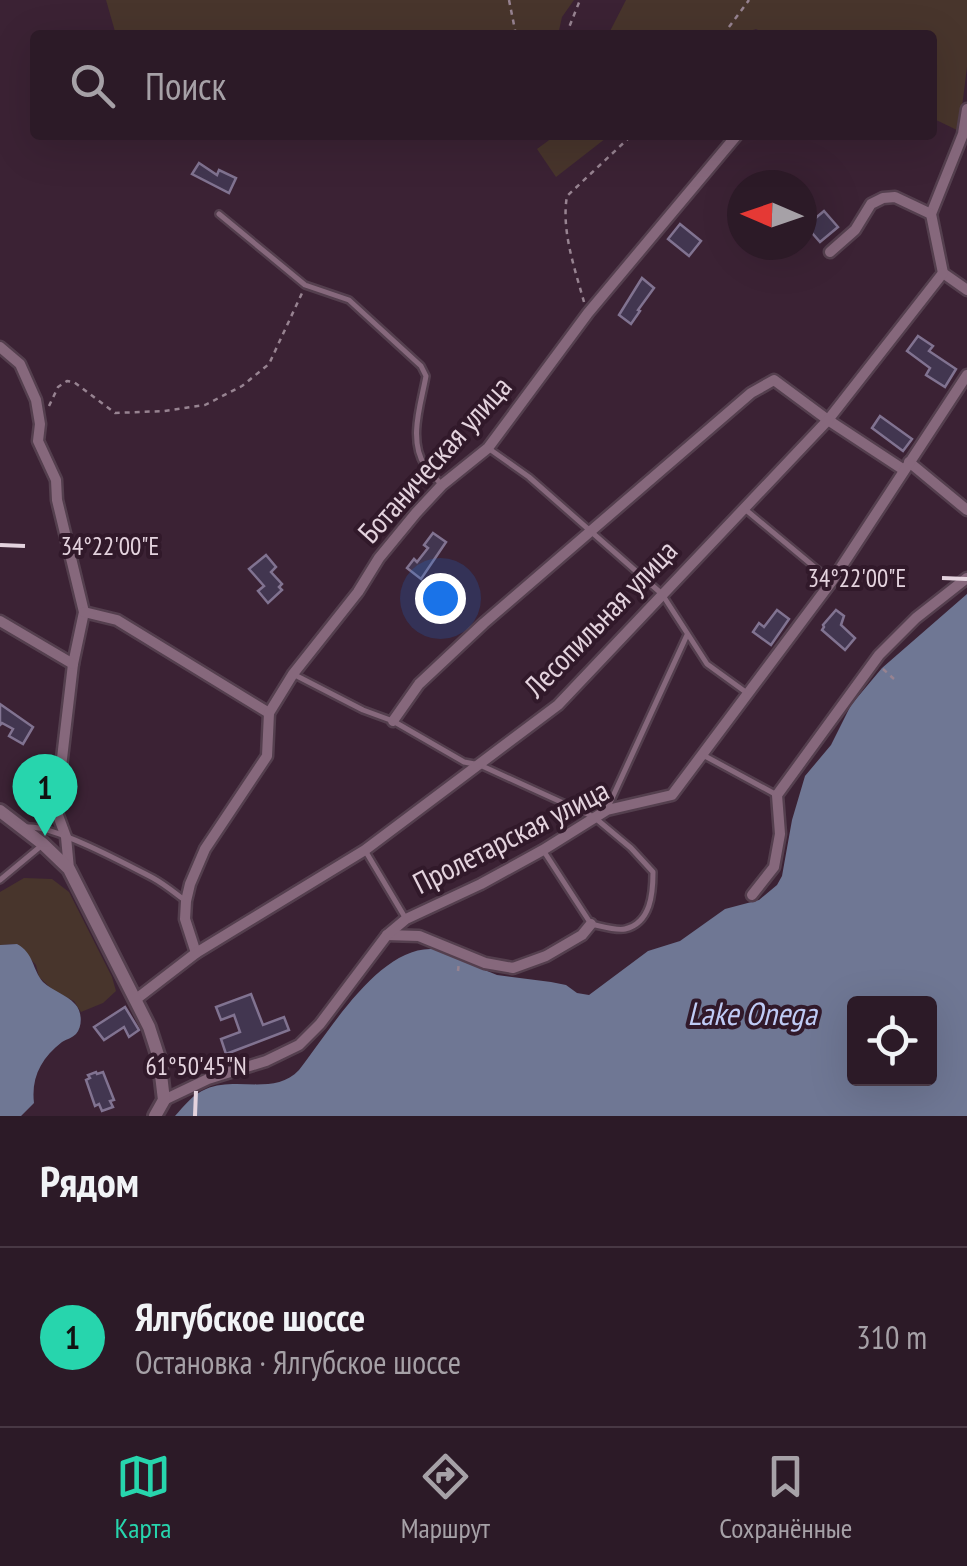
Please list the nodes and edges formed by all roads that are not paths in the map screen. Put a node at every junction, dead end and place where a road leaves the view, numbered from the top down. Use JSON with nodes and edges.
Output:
{"nodes":[{"id":1,"x":967,"y":109,"type":"edge"},
{"id":2,"x":733,"y":140,"type":"edge"},
{"id":3,"x":219,"y":214,"type":"dead end"},
{"id":4,"x":931,"y":214,"type":"junction"},
{"id":5,"x":830,"y":252,"type":"dead end"},
{"id":6,"x":943,"y":273,"type":"junction"},
{"id":7,"x":967,"y":290,"type":"edge"},
{"id":8,"x":0,"y":347,"type":"edge"},
{"id":9,"x":967,"y":375,"type":"edge"},
{"id":10,"x":828,"y":420,"type":"junction"},
{"id":11,"x":488,"y":448,"type":"junction"},
{"id":12,"x":906,"y":466,"type":"junction"},
{"id":13,"x":442,"y":485,"type":"junction"},
{"id":14,"x":744,"y":508,"type":"junction"},
{"id":15,"x":967,"y":510,"type":"edge"},
{"id":16,"x":589,"y":531,"type":"junction"},
{"id":17,"x":967,"y":578,"type":"edge"},
{"id":18,"x":832,"y":582,"type":"junction"},
{"id":19,"x":662,"y":594,"type":"junction"},
{"id":20,"x":84,"y":612,"type":"junction"},
{"id":21,"x":0,"y":621,"type":"edge"},
{"id":22,"x":687,"y":633,"type":"junction"},
{"id":23,"x":73,"y":664,"type":"junction"},
{"id":24,"x":292,"y":674,"type":"junction"},
{"id":25,"x":747,"y":694,"type":"junction"},
{"id":26,"x":268,"y":712,"type":"junction"},
{"id":27,"x":393,"y":721,"type":"junction"},
{"id":28,"x":703,"y":755,"type":"junction"},
{"id":29,"x":480,"y":765,"type":"junction"},
{"id":30,"x":777,"y":796,"type":"junction"},
{"id":31,"x":607,"y":810,"type":"junction"},
{"id":32,"x":0,"y":811,"type":"edge"},
{"id":33,"x":594,"y":817,"type":"junction"},
{"id":34,"x":19,"y":828,"type":"junction"},
{"id":35,"x":66,"y":837,"type":"junction"},
{"id":36,"x":43,"y":844,"type":"junction"},
{"id":37,"x":365,"y":850,"type":"junction"},
{"id":38,"x":543,"y":850,"type":"junction"},
{"id":39,"x":69,"y":868,"type":"junction"},
{"id":40,"x":0,"y":880,"type":"edge"},
{"id":41,"x":752,"y":894,"type":"dead end"},
{"id":42,"x":186,"y":901,"type":"junction"},
{"id":43,"x":406,"y":919,"type":"junction"},
{"id":44,"x":591,"y":924,"type":"junction"},
{"id":45,"x":387,"y":935,"type":"junction"},
{"id":46,"x":196,"y":954,"type":"junction"},
{"id":47,"x":135,"y":1000,"type":"junction"},
{"id":48,"x":164,"y":1100,"type":"junction"},
{"id":49,"x":154,"y":1116,"type":"edge"}],
"edges":[{"from":1,"to":4,"type":"street"},
{"from":2,"to":11,"type":"street","name":"Ботаническая улица"},
{"from":3,"to":13,"type":"lane"},
{"from":4,"to":5,"type":"street"},
{"from":4,"to":6,"type":"street"},
{"from":6,"to":7,"type":"street"},
{"from":6,"to":10,"type":"street","name":"Лесопильная улица"},
{"from":8,"to":20,"type":"street"},
{"from":9,"to":12,"type":"street","name":"Пролетарская улица"},
{"from":10,"to":12,"type":"street"},
{"from":10,"to":14,"type":"street","name":"Лесопильная улица"},
{"from":10,"to":16,"type":"street"},
{"from":11,"to":13,"type":"street","name":"Ботаническая улица"},
{"from":11,"to":16,"type":"lane"},
{"from":12,"to":15,"type":"street"},
{"from":12,"to":18,"type":"street","name":"Пролетарская улица"},
{"from":13,"to":24,"type":"street","name":"Ботаническая улица"},
{"from":14,"to":18,"type":"lane"},
{"from":14,"to":19,"type":"street","name":"Лесопильная улица"},
{"from":16,"to":19,"type":"lane"},
{"from":16,"to":27,"type":"street"},
{"from":17,"to":30,"type":"street"},
{"from":18,"to":25,"type":"street","name":"Пролетарская улица"},
{"from":19,"to":22,"type":"lane"},
{"from":19,"to":29,"type":"street","name":"Лесопильная улица"},
{"from":20,"to":23,"type":"street"},
{"from":20,"to":26,"type":"street"},
{"from":21,"to":23,"type":"street"},
{"from":22,"to":25,"type":"lane"},
{"from":22,"to":31,"type":"lane"},
{"from":23,"to":35,"type":"street"},
{"from":24,"to":26,"type":"street","name":"Ботаническая улица"},
{"from":24,"to":27,"type":"lane"},
{"from":25,"to":28,"type":"street","name":"Пролетарская улица"},
{"from":26,"to":42,"type":"street","name":"Ботаническая улица"},
{"from":27,"to":29,"type":"lane"},
{"from":28,"to":30,"type":"lane"},
{"from":28,"to":31,"type":"street","name":"Пролетарская улица"},
{"from":29,"to":33,"type":"lane"},
{"from":29,"to":37,"type":"street","name":"Лесопильная улица"},
{"from":30,"to":41,"type":"street"},
{"from":31,"to":33,"type":"street","name":"Пролетарская улица"},
{"from":32,"to":34,"type":"street"},
{"from":33,"to":38,"type":"street","name":"Пролетарская улица"},
{"from":33,"to":44,"type":"lane"},
{"from":34,"to":35,"type":"lane"},
{"from":34,"to":36,"type":"street"},
{"from":35,"to":39,"type":"street"},
{"from":35,"to":42,"type":"lane"},
{"from":36,"to":39,"type":"street"},
{"from":36,"to":40,"type":"lane"},
{"from":37,"to":43,"type":"lane"},
{"from":37,"to":46,"type":"street","name":"Лесопильная улица"},
{"from":38,"to":43,"type":"street","name":"Пролетарская улица"},
{"from":38,"to":44,"type":"lane"},
{"from":39,"to":47,"type":"street"},
{"from":42,"to":46,"type":"street","name":"Ботаническая улица"},
{"from":43,"to":45,"type":"street","name":"Пролетарская улица"},
{"from":44,"to":45,"type":"street"},
{"from":45,"to":48,"type":"street","name":"Пролетарская улица"},
{"from":46,"to":47,"type":"street","name":"Лесопильная улица"},
{"from":47,"to":48,"type":"street"},
{"from":48,"to":49,"type":"street"}]}
